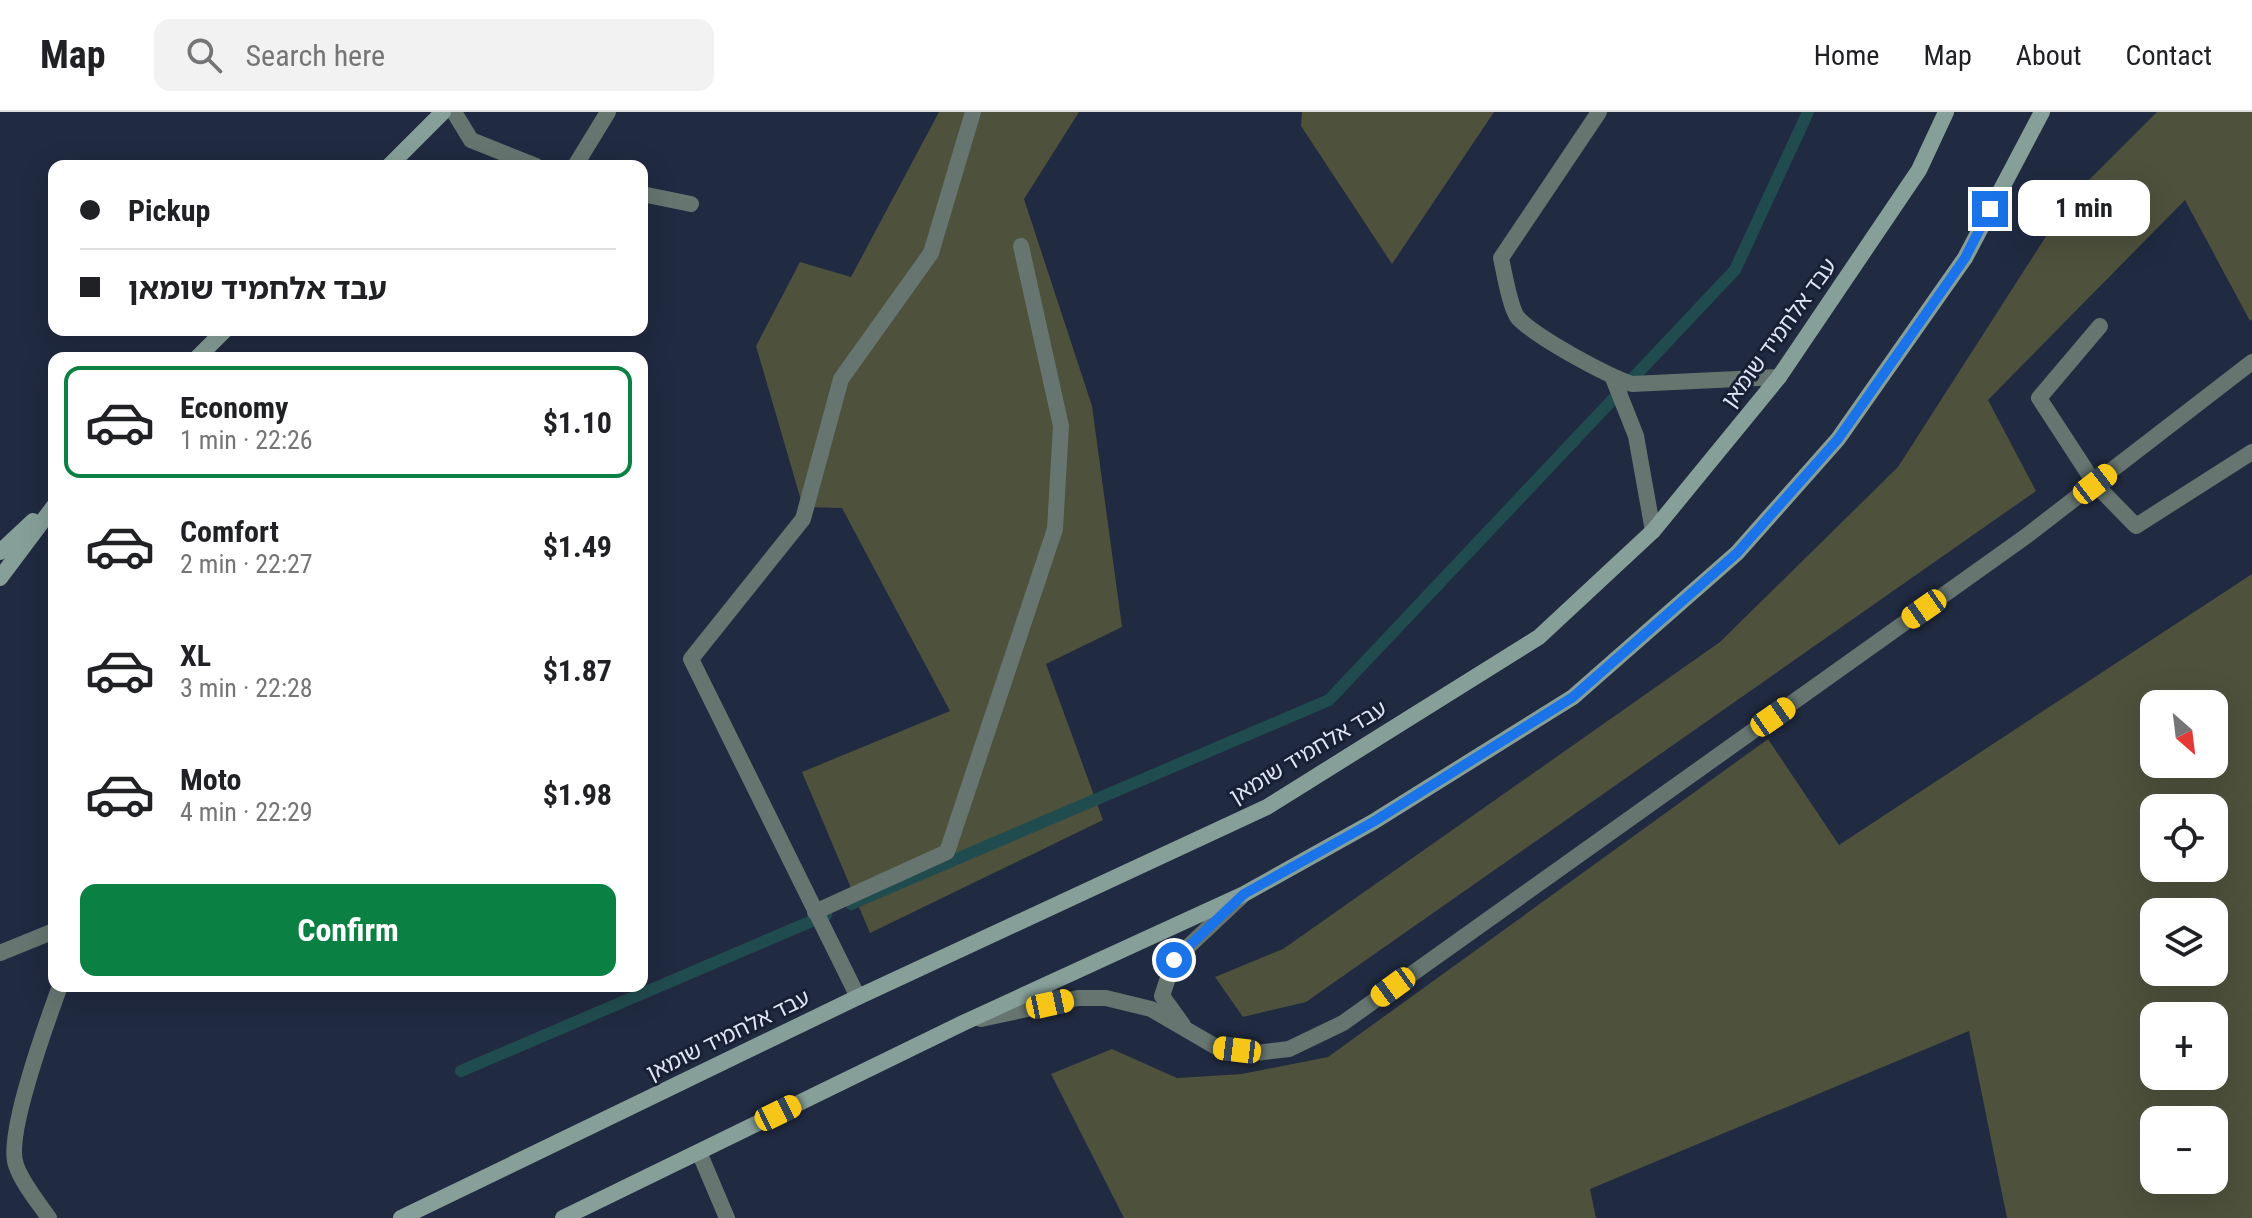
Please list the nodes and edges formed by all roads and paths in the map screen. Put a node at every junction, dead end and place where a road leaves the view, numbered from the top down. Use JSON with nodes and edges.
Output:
{"nodes":[{"id":1,"x":443,"y":112,"type":"edge"},
{"id":2,"x":454,"y":112,"type":"edge"},
{"id":3,"x":608,"y":112,"type":"edge"},
{"id":4,"x":973,"y":112,"type":"edge"},
{"id":5,"x":1599,"y":112,"type":"edge"},
{"id":6,"x":1946,"y":112,"type":"edge"},
{"id":7,"x":2042,"y":112,"type":"edge"},
{"id":8,"x":395,"y":160,"type":"edge"},
{"id":9,"x":521,"y":160,"type":"edge"},
{"id":10,"x":579,"y":160,"type":"edge"},
{"id":11,"x":648,"y":195,"type":"edge"},
{"id":12,"x":691,"y":204,"type":"dead end"},
{"id":13,"x":1021,"y":246,"type":"dead end"},
{"id":14,"x":2100,"y":326,"type":"dead end"},
{"id":15,"x":219,"y":336,"type":"edge"},
{"id":16,"x":203,"y":352,"type":"edge"},
{"id":17,"x":2252,"y":362,"type":"edge"},
{"id":18,"x":1779,"y":377,"type":"junction"},
{"id":19,"x":1613,"y":378,"type":"junction"},
{"id":20,"x":2252,"y":452,"type":"edge"},
{"id":21,"x":2095,"y":484,"type":"junction"},
{"id":22,"x":48,"y":509,"type":"edge"},
{"id":23,"x":48,"y":512,"type":"edge"},
{"id":24,"x":1653,"y":531,"type":"junction"},
{"id":25,"x":0,"y":552,"type":"edge"},
{"id":26,"x":0,"y":578,"type":"edge"},
{"id":27,"x":1244,"y":894,"type":"junction"},
{"id":28,"x":815,"y":912,"type":"junction"},
{"id":29,"x":48,"y":933,"type":"edge"},
{"id":30,"x":0,"y":950,"type":"edge"},
{"id":31,"x":58,"y":992,"type":"edge"},
{"id":32,"x":858,"y":997,"type":"junction"},
{"id":33,"x":963,"y":1023,"type":"junction"},
{"id":34,"x":1186,"y":1029,"type":"junction"},
{"id":35,"x":699,"y":1152,"type":"junction"},
{"id":36,"x":49,"y":1218,"type":"edge"},
{"id":37,"x":401,"y":1218,"type":"edge"},
{"id":38,"x":563,"y":1218,"type":"edge"},
{"id":39,"x":727,"y":1218,"type":"edge"}],
"edges":[{"from":1,"to":8,"type":"main road"},
{"from":2,"to":9,"type":"street"},
{"from":3,"to":10,"type":"street"},
{"from":4,"to":28,"type":"street"},
{"from":5,"to":19,"type":"street"},
{"from":6,"to":18,"type":"main road","name":"עבד אלחמיד שומאן"},
{"from":7,"to":27,"type":"main road"},
{"from":11,"to":12,"type":"street"},
{"from":13,"to":28,"type":"street"},
{"from":14,"to":21,"type":"street"},
{"from":15,"to":16,"type":"main road"},
{"from":17,"to":21,"type":"street"},
{"from":18,"to":19,"type":"street"},
{"from":18,"to":24,"type":"main road","name":"עבד אלחמיד שומאן"},
{"from":19,"to":24,"type":"street"},
{"from":20,"to":21,"type":"street"},
{"from":21,"to":34,"type":"street"},
{"from":22,"to":25,"type":"main road"},
{"from":23,"to":26,"type":"main road"},
{"from":24,"to":32,"type":"main road","name":"עבד אלחמיד שומאן"},
{"from":27,"to":33,"type":"main road"},
{"from":27,"to":34,"type":"street"},
{"from":28,"to":32,"type":"street"},
{"from":29,"to":30,"type":"street"},
{"from":31,"to":36,"type":"street"},
{"from":32,"to":37,"type":"main road","name":"עבד אלחמיד שומאן"},
{"from":33,"to":34,"type":"street"},
{"from":33,"to":35,"type":"main road"},
{"from":35,"to":38,"type":"main road"},
{"from":35,"to":39,"type":"street"}]}
